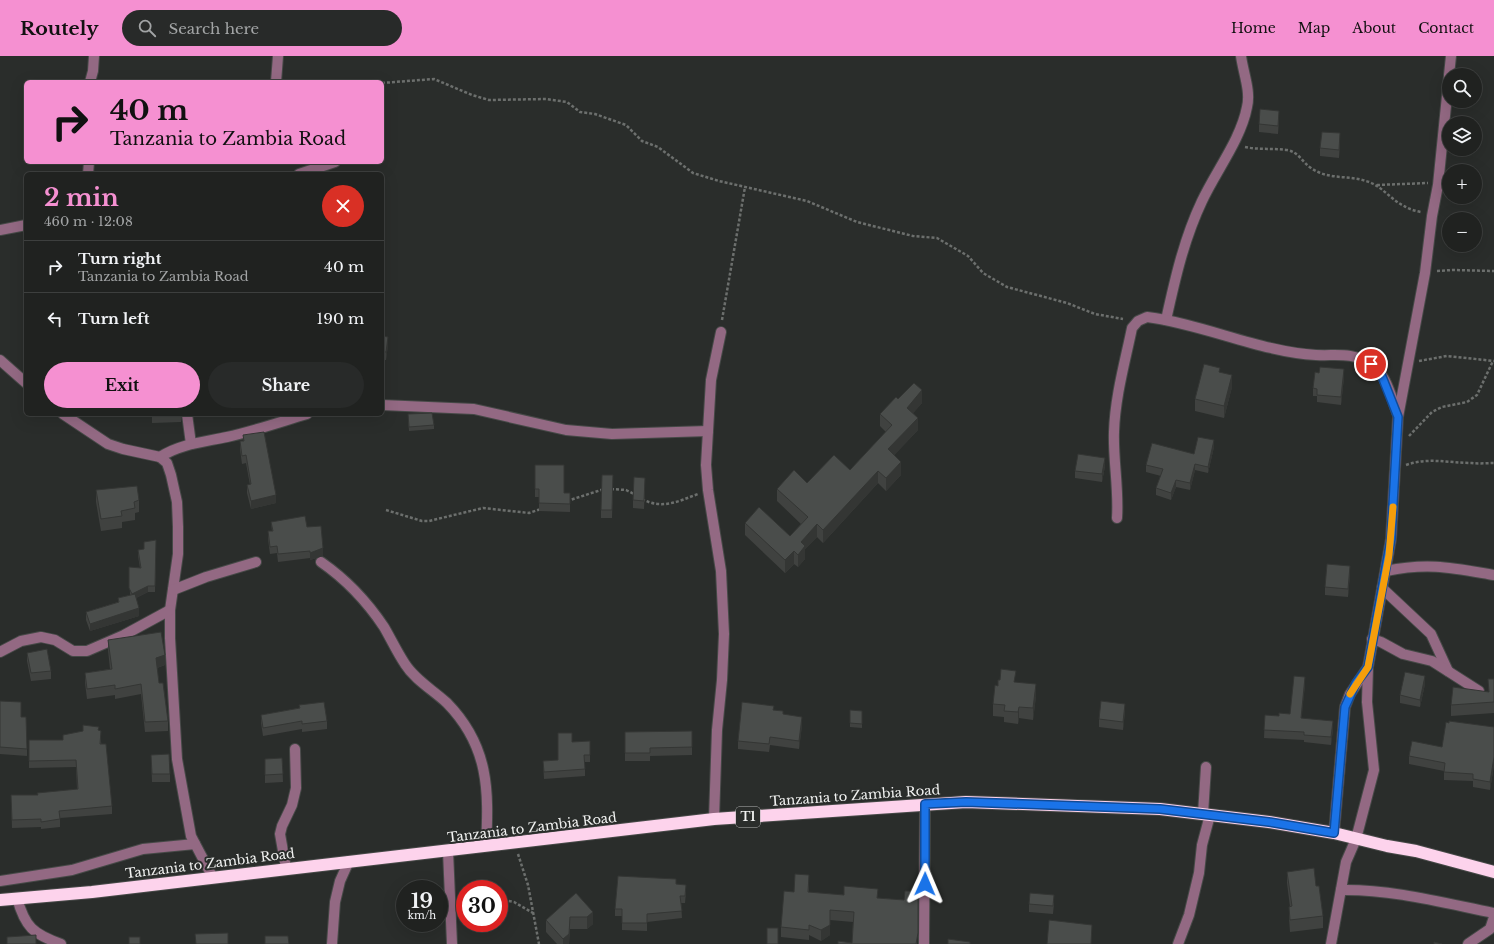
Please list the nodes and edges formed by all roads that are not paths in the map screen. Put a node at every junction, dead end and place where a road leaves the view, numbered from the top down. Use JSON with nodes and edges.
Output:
{"nodes":[{"id":1,"x":94,"y":56,"type":"edge"},
{"id":2,"x":278,"y":56,"type":"edge"},
{"id":3,"x":1241,"y":56,"type":"edge"},
{"id":4,"x":1451,"y":56,"type":"edge"},
{"id":5,"x":1450,"y":68,"type":"edge"},
{"id":6,"x":91,"y":80,"type":"edge"},
{"id":7,"x":276,"y":80,"type":"edge"},
{"id":8,"x":1446,"y":108,"type":"edge"},
{"id":9,"x":329,"y":164,"type":"edge"},
{"id":10,"x":305,"y":172,"type":"edge"},
{"id":11,"x":24,"y":225,"type":"edge"},
{"id":12,"x":0,"y":230,"type":"edge"},
{"id":13,"x":1166,"y":320,"type":"junction"},
{"id":14,"x":721,"y":332,"type":"road end"},
{"id":15,"x":0,"y":360,"type":"edge"},
{"id":16,"x":24,"y":381,"type":"edge"},
{"id":17,"x":384,"y":405,"type":"edge"},
{"id":18,"x":66,"y":416,"type":"edge"},
{"id":19,"x":187,"y":416,"type":"edge"},
{"id":20,"x":299,"y":416,"type":"edge"},
{"id":21,"x":1398,"y":417,"type":"junction"},
{"id":22,"x":708,"y":431,"type":"junction"},
{"id":23,"x":191,"y":444,"type":"junction"},
{"id":24,"x":160,"y":457,"type":"junction"},
{"id":25,"x":1117,"y":518,"type":"dead end"},
{"id":26,"x":256,"y":562,"type":"dead end"},
{"id":27,"x":321,"y":562,"type":"dead end"},
{"id":28,"x":1386,"y":571,"type":"junction"},
{"id":29,"x":1494,"y":575,"type":"edge"},
{"id":30,"x":1382,"y":588,"type":"junction"},
{"id":31,"x":173,"y":590,"type":"junction"},
{"id":32,"x":170,"y":610,"type":"junction"},
{"id":33,"x":1372,"y":639,"type":"junction"},
{"id":34,"x":0,"y":652,"type":"edge"},
{"id":35,"x":1368,"y":667,"type":"junction"},
{"id":36,"x":1448,"y":671,"type":"junction"},
{"id":37,"x":1479,"y":691,"type":"edge"},
{"id":38,"x":295,"y":748,"type":"dead end"},
{"id":39,"x":1206,"y":767,"type":"dead end"},
{"id":40,"x":925,"y":804,"type":"junction"},
{"id":41,"x":1206,"y":815,"type":"junction"},
{"id":42,"x":714,"y":819,"type":"junction"},
{"id":43,"x":1334,"y":833,"type":"junction"},
{"id":44,"x":1356,"y":839,"type":"junction"},
{"id":45,"x":195,"y":844,"type":"junction"},
{"id":46,"x":486,"y":846,"type":"junction"},
{"id":47,"x":448,"y":851,"type":"junction"},
{"id":48,"x":349,"y":861,"type":"junction"},
{"id":49,"x":286,"y":868,"type":"junction"},
{"id":50,"x":1494,"y":872,"type":"edge"},
{"id":51,"x":212,"y":876,"type":"junction"},
{"id":52,"x":0,"y":881,"type":"edge"},
{"id":53,"x":1341,"y":890,"type":"junction"},
{"id":54,"x":17,"y":898,"type":"junction"},
{"id":55,"x":0,"y":900,"type":"edge"},
{"id":56,"x":1494,"y":913,"type":"edge"},
{"id":57,"x":1494,"y":917,"type":"edge"},
{"id":58,"x":61,"y":944,"type":"edge"},
{"id":59,"x":332,"y":944,"type":"edge"},
{"id":60,"x":452,"y":944,"type":"edge"},
{"id":61,"x":924,"y":944,"type":"edge"},
{"id":62,"x":1178,"y":944,"type":"edge"},
{"id":63,"x":1332,"y":944,"type":"edge"},
{"id":64,"x":1468,"y":944,"type":"edge"}],
"edges":[{"from":1,"to":6,"type":"street"},
{"from":2,"to":7,"type":"street"},
{"from":3,"to":13,"type":"street"},
{"from":4,"to":5,"type":"street"},
{"from":8,"to":21,"type":"street"},
{"from":9,"to":10,"type":"street"},
{"from":11,"to":12,"type":"street"},
{"from":13,"to":21,"type":"street"},
{"from":13,"to":25,"type":"street"},
{"from":14,"to":22,"type":"street"},
{"from":15,"to":16,"type":"street"},
{"from":17,"to":22,"type":"street"},
{"from":18,"to":24,"type":"street"},
{"from":19,"to":23,"type":"street"},
{"from":20,"to":23,"type":"street"},
{"from":21,"to":28,"type":"street"},
{"from":22,"to":42,"type":"street"},
{"from":23,"to":24,"type":"street"},
{"from":24,"to":31,"type":"street"},
{"from":26,"to":31,"type":"street"},
{"from":27,"to":46,"type":"street"},
{"from":28,"to":29,"type":"street"},
{"from":28,"to":30,"type":"street"},
{"from":30,"to":33,"type":"street"},
{"from":30,"to":36,"type":"street"},
{"from":31,"to":32,"type":"street"},
{"from":32,"to":34,"type":"street"},
{"from":32,"to":45,"type":"street"},
{"from":33,"to":35,"type":"street"},
{"from":33,"to":36,"type":"street"},
{"from":35,"to":43,"type":"street"},
{"from":35,"to":44,"type":"street"},
{"from":36,"to":37,"type":"street"},
{"from":38,"to":49,"type":"street"},
{"from":39,"to":41,"type":"street"},
{"from":40,"to":41,"type":"highway","name":"Tanzania to Zambia Road","number":"T1"},
{"from":40,"to":42,"type":"highway","name":"Tanzania to Zambia Road","number":"T1"},
{"from":40,"to":61,"type":"street"},
{"from":41,"to":43,"type":"highway","name":"Tanzania to Zambia Road","number":"T1"},
{"from":41,"to":62,"type":"street"},
{"from":42,"to":46,"type":"highway","name":"Tanzania to Zambia Road","number":"T1"},
{"from":43,"to":44,"type":"highway","name":"Tanzania to Zambia Road","number":"T1"},
{"from":44,"to":50,"type":"highway","name":"Tanzania to Zambia Road","number":"T1"},
{"from":44,"to":53,"type":"street"},
{"from":45,"to":51,"type":"street"},
{"from":45,"to":52,"type":"street"},
{"from":46,"to":47,"type":"highway","name":"Tanzania to Zambia Road","number":"T1"},
{"from":47,"to":48,"type":"highway","name":"Tanzania to Zambia Road","number":"T1"},
{"from":47,"to":60,"type":"street"},
{"from":48,"to":49,"type":"highway","name":"Tanzania to Zambia Road","number":"T1"},
{"from":48,"to":59,"type":"street"},
{"from":49,"to":51,"type":"highway","name":"Tanzania to Zambia Road","number":"T1"},
{"from":51,"to":54,"type":"highway","name":"Tanzania to Zambia Road","number":"T1"},
{"from":53,"to":56,"type":"street"},
{"from":53,"to":63,"type":"street"},
{"from":54,"to":55,"type":"highway","name":"Tanzania to Zambia Road","number":"T1"},
{"from":54,"to":58,"type":"street"},
{"from":57,"to":64,"type":"street"}]}
